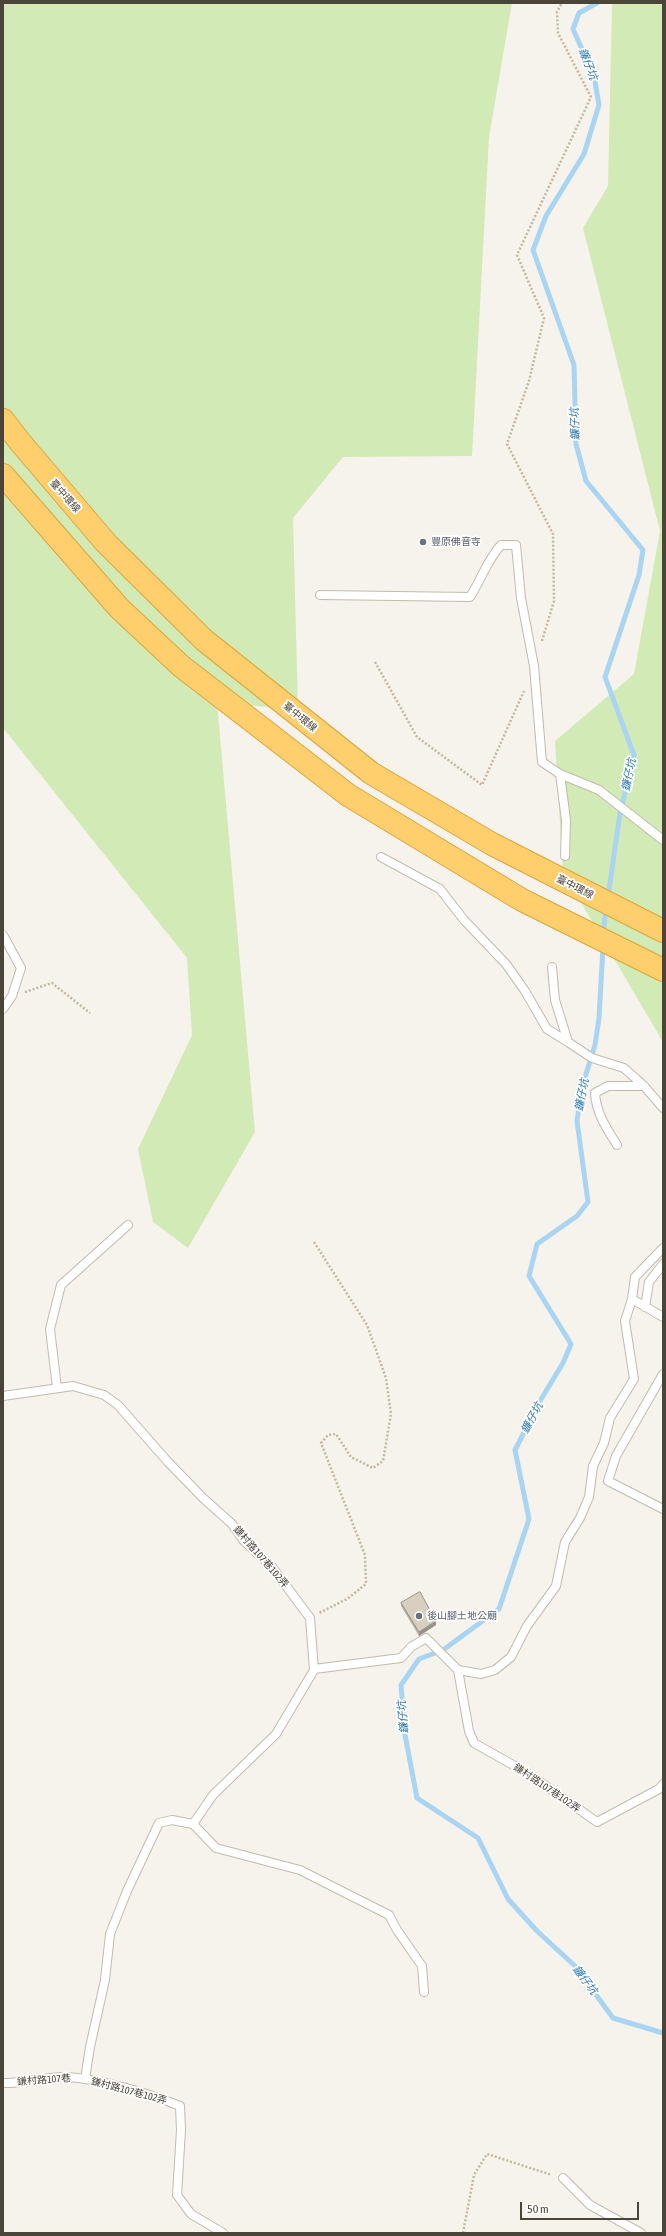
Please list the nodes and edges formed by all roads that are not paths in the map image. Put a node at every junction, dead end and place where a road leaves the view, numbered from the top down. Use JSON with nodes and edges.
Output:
{"nodes":[{"id":1,"x":3,"y":420,"type":"edge"},
{"id":2,"x":3,"y":475,"type":"edge"},
{"id":3,"x":320,"y":595,"type":"dead end"},
{"id":4,"x":560,"y":774,"type":"junction"},
{"id":5,"x":663,"y":840,"type":"edge"},
{"id":6,"x":565,"y":856,"type":"dead end"},
{"id":7,"x":382,"y":857,"type":"dead end"},
{"id":8,"x":663,"y":931,"type":"edge"},
{"id":9,"x":3,"y":935,"type":"edge"},
{"id":10,"x":552,"y":966,"type":"dead end"},
{"id":11,"x":663,"y":970,"type":"edge"},
{"id":12,"x":3,"y":1009,"type":"edge"},
{"id":13,"x":568,"y":1042,"type":"junction"},
{"id":14,"x":644,"y":1086,"type":"junction"},
{"id":15,"x":663,"y":1108,"type":"edge"},
{"id":16,"x":617,"y":1145,"type":"dead end"},
{"id":17,"x":128,"y":1225,"type":"dead end"},
{"id":18,"x":663,"y":1248,"type":"edge"},
{"id":19,"x":663,"y":1264,"type":"edge"},
{"id":20,"x":632,"y":1300,"type":"junction"},
{"id":21,"x":645,"y":1307,"type":"junction"},
{"id":22,"x":663,"y":1317,"type":"edge"},
{"id":23,"x":663,"y":1374,"type":"edge"},
{"id":24,"x":57,"y":1388,"type":"junction"},
{"id":25,"x":3,"y":1396,"type":"edge"},
{"id":26,"x":663,"y":1509,"type":"edge"},
{"id":27,"x":314,"y":1669,"type":"junction"},
{"id":28,"x":458,"y":1670,"type":"junction"},
{"id":29,"x":663,"y":1784,"type":"edge"},
{"id":30,"x":193,"y":1824,"type":"junction"},
{"id":31,"x":424,"y":1992,"type":"dead end"},
{"id":32,"x":85,"y":2079,"type":"junction"},
{"id":33,"x":3,"y":2083,"type":"edge"},
{"id":34,"x":562,"y":2178,"type":"road end"},
{"id":35,"x":223,"y":2233,"type":"edge"},
{"id":36,"x":641,"y":2233,"type":"edge"}],
"edges":[{"from":1,"to":8,"type":"highway","name":"臺中環線"},
{"from":2,"to":11,"type":"highway"},
{"from":3,"to":4,"type":"lane"},
{"from":4,"to":5,"type":"lane"},
{"from":4,"to":6,"type":"lane"},
{"from":7,"to":13,"type":"lane"},
{"from":9,"to":12,"type":"lane"},
{"from":10,"to":13,"type":"lane"},
{"from":13,"to":14,"type":"lane"},
{"from":14,"to":15,"type":"lane"},
{"from":14,"to":16,"type":"lane"},
{"from":17,"to":24,"type":"lane"},
{"from":18,"to":20,"type":"lane"},
{"from":19,"to":21,"type":"lane"},
{"from":20,"to":21,"type":"lane"},
{"from":20,"to":28,"type":"lane"},
{"from":21,"to":22,"type":"lane"},
{"from":23,"to":26,"type":"lane"},
{"from":24,"to":25,"type":"lane","name":"鎌村路107巷102弄"},
{"from":24,"to":27,"type":"lane","name":"鎌村路107巷102弄"},
{"from":27,"to":28,"type":"lane"},
{"from":27,"to":30,"type":"lane"},
{"from":28,"to":29,"type":"lane","name":"鎌村路107巷102弄"},
{"from":30,"to":31,"type":"lane"},
{"from":30,"to":32,"type":"lane"},
{"from":32,"to":33,"type":"lane","name":"鎌村路107巷"},
{"from":32,"to":35,"type":"lane","name":"鎌村路107巷102弄"},
{"from":34,"to":36,"type":"lane"}]}
